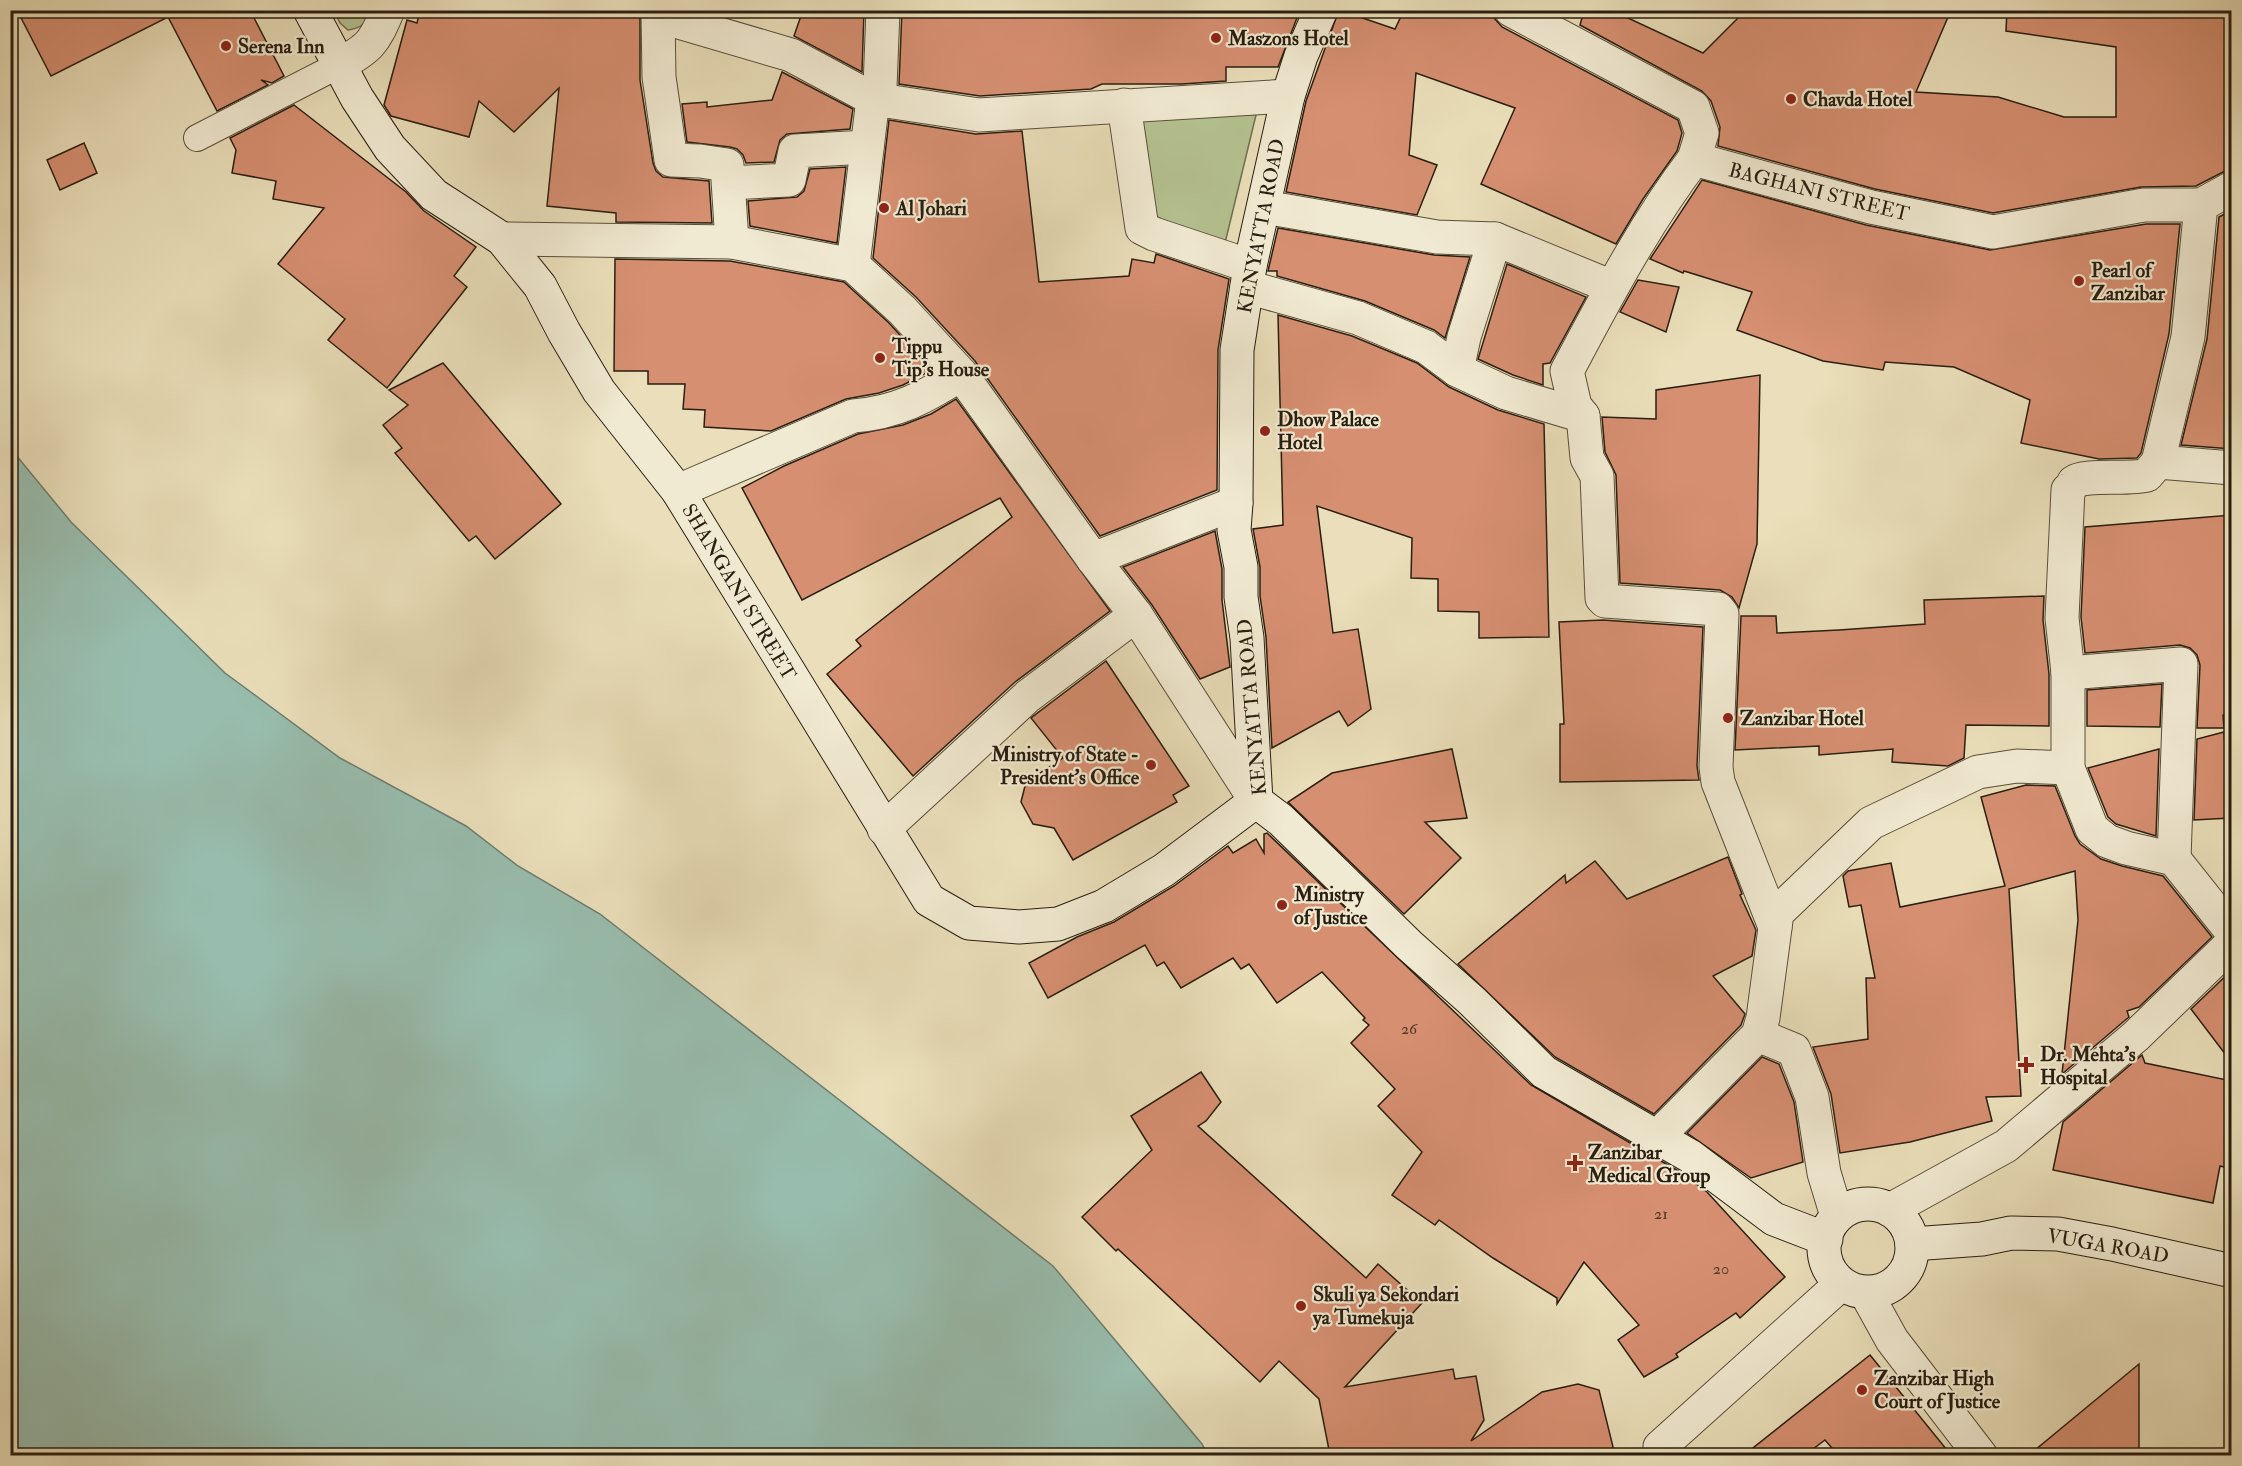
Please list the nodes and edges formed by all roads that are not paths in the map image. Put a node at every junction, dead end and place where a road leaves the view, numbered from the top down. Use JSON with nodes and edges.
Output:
{"nodes":[{"id":1,"x":310,"y":10,"type":"edge"},
{"id":2,"x":388,"y":10,"type":"edge"},
{"id":3,"x":883,"y":10,"type":"edge"},
{"id":4,"x":1321,"y":10,"type":"edge"},
{"id":5,"x":656,"y":13,"type":"edge"},
{"id":6,"x":1524,"y":14,"type":"edge"},
{"id":7,"x":339,"y":65,"type":"junction"},
{"id":8,"x":1288,"y":96,"type":"junction"},
{"id":9,"x":873,"y":99,"type":"junction"},
{"id":10,"x":1124,"y":105,"type":"junction"},
{"id":11,"x":197,"y":138,"type":"dead end"},
{"id":12,"x":867,"y":147,"type":"junction"},
{"id":13,"x":1694,"y":159,"type":"junction"},
{"id":14,"x":729,"y":183,"type":"junction"},
{"id":15,"x":2232,"y":188,"type":"edge"},
{"id":16,"x":2201,"y":205,"type":"junction"},
{"id":17,"x":1264,"y":207,"type":"junction"},
{"id":18,"x":502,"y":239,"type":"junction"},
{"id":19,"x":1495,"y":239,"type":"junction"},
{"id":20,"x":732,"y":242,"type":"junction"},
{"id":21,"x":853,"y":265,"type":"junction"},
{"id":22,"x":1249,"y":277,"type":"junction"},
{"id":23,"x":1612,"y":287,"type":"junction"},
{"id":24,"x":1457,"y":370,"type":"junction"},
{"id":25,"x":961,"y":374,"type":"junction"},
{"id":26,"x":1583,"y":416,"type":"junction"},
{"id":27,"x":2158,"y":462,"type":"junction"},
{"id":28,"x":2232,"y":468,"type":"edge"},
{"id":29,"x":678,"y":491,"type":"junction"},
{"id":30,"x":1236,"y":503,"type":"junction"},
{"id":31,"x":1093,"y":559,"type":"junction"},
{"id":32,"x":1136,"y":615,"type":"junction"},
{"id":33,"x":2068,"y":673,"type":"junction"},
{"id":34,"x":2068,"y":768,"type":"junction"},
{"id":35,"x":1256,"y":801,"type":"junction"},
{"id":36,"x":884,"y":829,"type":"junction"},
{"id":37,"x":2174,"y":859,"type":"junction"},
{"id":38,"x":1775,"y":927,"type":"junction"},
{"id":39,"x":2232,"y":932,"type":"edge"},
{"id":40,"x":2232,"y":943,"type":"edge"},
{"id":41,"x":1758,"y":1035,"type":"junction"},
{"id":42,"x":1657,"y":1137,"type":"junction"},
{"id":43,"x":1890,"y":1210,"type":"junction"},
{"id":44,"x":1832,"y":1228,"type":"junction"},
{"id":45,"x":1912,"y":1244,"type":"junction"},
{"id":46,"x":2232,"y":1271,"type":"edge"},
{"id":47,"x":1853,"y":1288,"type":"junction"},
{"id":48,"x":1662,"y":1455,"type":"edge"},
{"id":49,"x":1980,"y":1455,"type":"edge"}],
"edges":[{"from":1,"to":7,"type":"street","name":"SHANGANI STREET"},
{"from":2,"to":7,"type":"street"},
{"from":3,"to":9,"type":"street"},
{"from":4,"to":8,"type":"street","name":"KENYATTA ROAD"},
{"from":5,"to":9,"type":"street"},
{"from":5,"to":14,"type":"street"},
{"from":6,"to":13,"type":"street"},
{"from":7,"to":11,"type":"lane"},
{"from":7,"to":18,"type":"street","name":"SHANGANI STREET"},
{"from":8,"to":10,"type":"street"},
{"from":8,"to":17,"type":"street","name":"KENYATTA ROAD"},
{"from":9,"to":10,"type":"street"},
{"from":9,"to":12,"type":"street"},
{"from":10,"to":22,"type":"street"},
{"from":12,"to":14,"type":"street"},
{"from":12,"to":21,"type":"street"},
{"from":13,"to":16,"type":"street","name":"BAGHANI STREET"},
{"from":13,"to":23,"type":"street"},
{"from":14,"to":20,"type":"street"},
{"from":15,"to":16,"type":"street","name":"BAGHANI STREET"},
{"from":16,"to":27,"type":"street"},
{"from":17,"to":19,"type":"street"},
{"from":17,"to":22,"type":"street","name":"KENYATTA ROAD"},
{"from":18,"to":20,"type":"street"},
{"from":18,"to":29,"type":"street","name":"SHANGANI STREET"},
{"from":19,"to":23,"type":"street"},
{"from":19,"to":24,"type":"street"},
{"from":20,"to":21,"type":"street"},
{"from":21,"to":25,"type":"street"},
{"from":22,"to":24,"type":"street"},
{"from":22,"to":30,"type":"street","name":"KENYATTA ROAD"},
{"from":23,"to":26,"type":"street"},
{"from":24,"to":26,"type":"street"},
{"from":25,"to":29,"type":"street"},
{"from":25,"to":31,"type":"street"},
{"from":26,"to":38,"type":"street"},
{"from":27,"to":28,"type":"street"},
{"from":27,"to":33,"type":"street"},
{"from":29,"to":36,"type":"street","name":"SHANGANI STREET"},
{"from":30,"to":31,"type":"street"},
{"from":30,"to":35,"type":"street","name":"KENYATTA ROAD"},
{"from":31,"to":32,"type":"street"},
{"from":32,"to":35,"type":"street"},
{"from":32,"to":36,"type":"street"},
{"from":33,"to":34,"type":"street"},
{"from":33,"to":37,"type":"street"},
{"from":34,"to":37,"type":"street"},
{"from":34,"to":38,"type":"street"},
{"from":35,"to":36,"type":"street","name":"SHANGANI STREET"},
{"from":35,"to":42,"type":"street","name":"KENYATTA ROAD"},
{"from":37,"to":39,"type":"street"},
{"from":38,"to":41,"type":"street"},
{"from":40,"to":43,"type":"street"},
{"from":41,"to":42,"type":"street"},
{"from":41,"to":44,"type":"street"},
{"from":42,"to":44,"type":"street","name":"KENYATTA ROAD"},
{"from":43,"to":44,"type":"street"},
{"from":43,"to":45,"type":"street"},
{"from":44,"to":47,"type":"street"},
{"from":45,"to":46,"type":"street","name":"VUGA ROAD"},
{"from":45,"to":47,"type":"street"},
{"from":47,"to":48,"type":"street"},
{"from":47,"to":49,"type":"street"}]}
